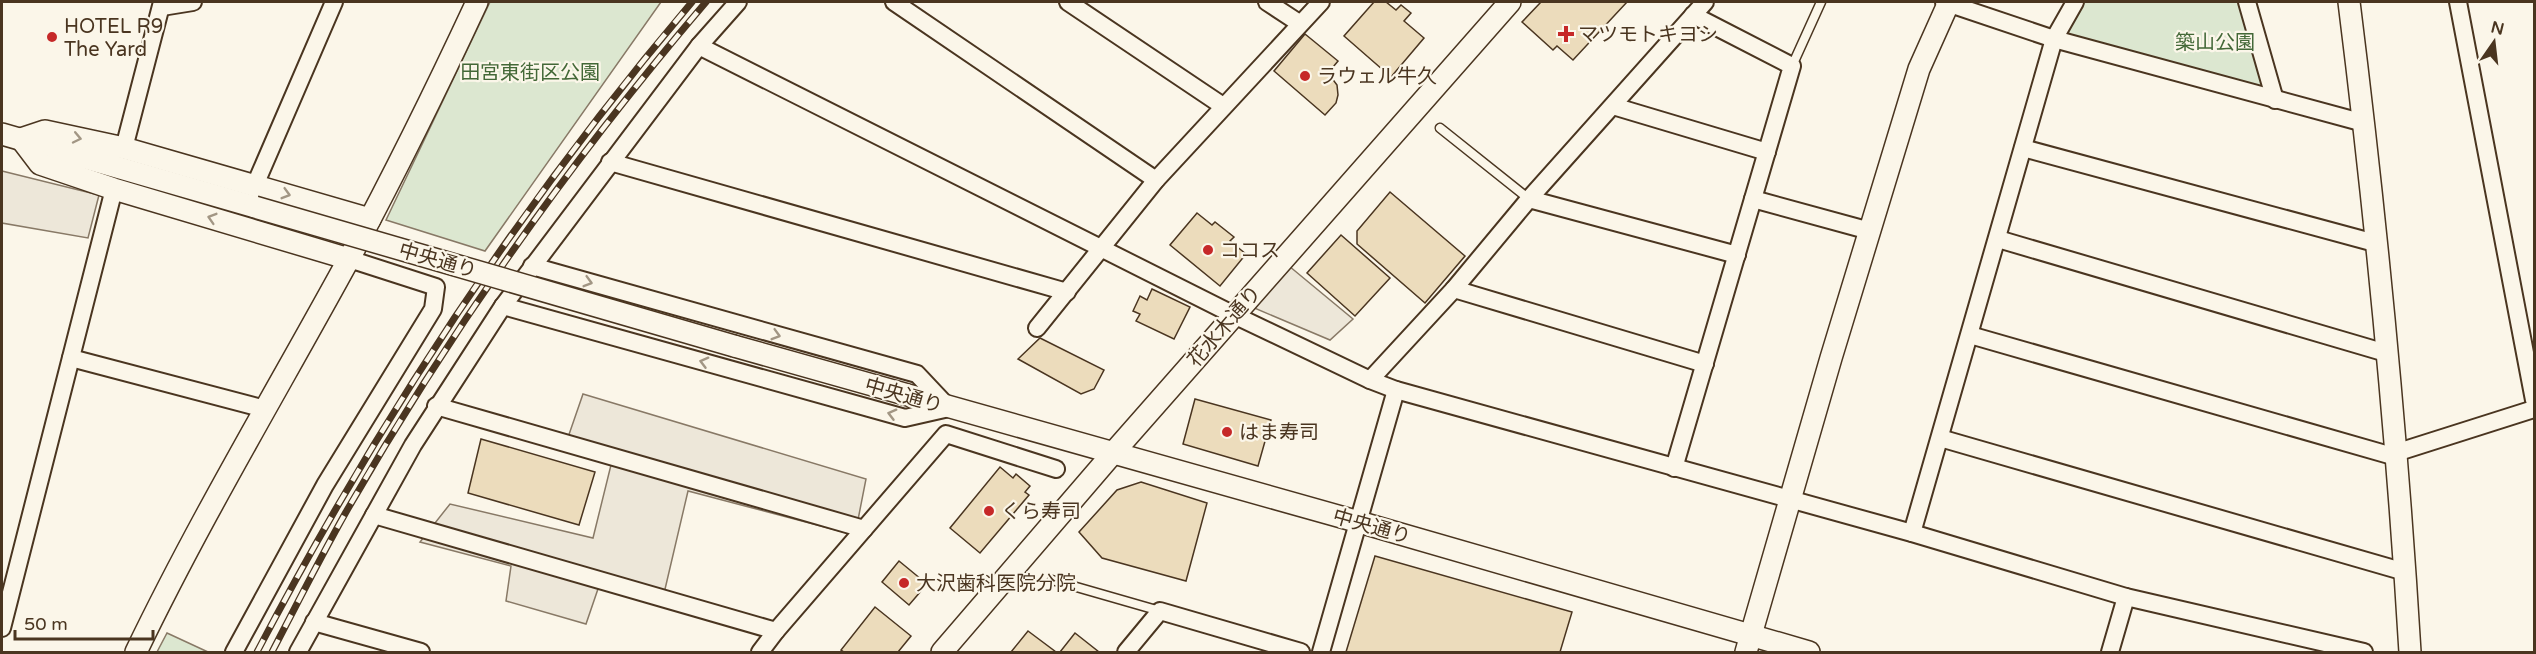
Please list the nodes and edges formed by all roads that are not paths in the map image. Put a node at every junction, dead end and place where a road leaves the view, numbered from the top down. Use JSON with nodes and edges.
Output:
{"nodes":[{"id":1,"x":194,"y":2,"type":"edge"},
{"id":2,"x":334,"y":2,"type":"edge"},
{"id":3,"x":477,"y":2,"type":"edge"},
{"id":4,"x":738,"y":2,"type":"edge"},
{"id":5,"x":894,"y":2,"type":"edge"},
{"id":6,"x":1068,"y":2,"type":"edge"},
{"id":7,"x":1267,"y":2,"type":"edge"},
{"id":8,"x":1321,"y":2,"type":"edge"},
{"id":9,"x":1510,"y":2,"type":"edge"},
{"id":10,"x":1705,"y":2,"type":"edge"},
{"id":11,"x":1821,"y":2,"type":"edge"},
{"id":12,"x":1947,"y":2,"type":"edge"},
{"id":13,"x":2075,"y":2,"type":"edge"},
{"id":14,"x":2247,"y":2,"type":"edge"},
{"id":15,"x":2349,"y":2,"type":"edge"},
{"id":16,"x":2458,"y":2,"type":"edge"},
{"id":17,"x":162,"y":4,"type":"edge"},
{"id":18,"x":1693,"y":15,"type":"junction"},
{"id":19,"x":1299,"y":23,"type":"junction"},
{"id":20,"x":2054,"y":39,"type":"junction"},
{"id":21,"x":699,"y":46,"type":"junction"},
{"id":22,"x":1792,"y":66,"type":"junction"},
{"id":23,"x":2275,"y":100,"type":"junction"},
{"id":24,"x":1223,"y":106,"type":"junction"},
{"id":25,"x":1613,"y":106,"type":"junction"},
{"id":26,"x":2364,"y":123,"type":"junction"},
{"id":27,"x":1440,"y":128,"type":"dead end"},
{"id":28,"x":11,"y":136,"type":"edge"},
{"id":29,"x":124,"y":148,"type":"junction"},
{"id":30,"x":2024,"y":148,"type":"junction"},
{"id":31,"x":1767,"y":152,"type":"junction"},
{"id":32,"x":610,"y":162,"type":"junction"},
{"id":33,"x":1156,"y":180,"type":"junction"},
{"id":34,"x":255,"y":185,"type":"junction"},
{"id":35,"x":114,"y":189,"type":"junction"},
{"id":36,"x":1753,"y":198,"type":"junction"},
{"id":37,"x":1529,"y":199,"type":"junction"},
{"id":38,"x":370,"y":219,"type":"junction"},
{"id":39,"x":1869,"y":231,"type":"junction"},
{"id":40,"x":1998,"y":239,"type":"junction"},
{"id":41,"x":2375,"y":243,"type":"junction"},
{"id":42,"x":1104,"y":247,"type":"junction"},
{"id":43,"x":1737,"y":255,"type":"junction"},
{"id":44,"x":349,"y":259,"type":"junction"},
{"id":45,"x":532,"y":266,"type":"junction"},
{"id":46,"x":1454,"y":289,"type":"junction"},
{"id":47,"x":1066,"y":292,"type":"junction"},
{"id":48,"x":503,"y":306,"type":"junction"},
{"id":49,"x":1234,"y":315,"type":"junction"},
{"id":50,"x":1037,"y":328,"type":"dead end"},
{"id":51,"x":1970,"y":335,"type":"junction"},
{"id":52,"x":2386,"y":353,"type":"junction"},
{"id":53,"x":71,"y":358,"type":"junction"},
{"id":54,"x":1705,"y":364,"type":"junction"},
{"id":55,"x":1370,"y":380,"type":"junction"},
{"id":56,"x":1396,"y":390,"type":"junction"},
{"id":57,"x":2535,"y":400,"type":"edge"},
{"id":58,"x":436,"y":406,"type":"junction"},
{"id":59,"x":949,"y":408,"type":"junction"},
{"id":60,"x":265,"y":409,"type":"junction"},
{"id":61,"x":2535,"y":409,"type":"edge"},
{"id":62,"x":1940,"y":438,"type":"junction"},
{"id":63,"x":2397,"y":452,"type":"junction"},
{"id":64,"x":1113,"y":453,"type":"junction"},
{"id":65,"x":1674,"y":468,"type":"junction"},
{"id":66,"x":1056,"y":469,"type":"dead end"},
{"id":67,"x":1790,"y":501,"type":"junction"},
{"id":68,"x":374,"y":515,"type":"junction"},
{"id":69,"x":1359,"y":522,"type":"junction"},
{"id":70,"x":864,"y":529,"type":"junction"},
{"id":71,"x":1912,"y":533,"type":"junction"},
{"id":72,"x":2405,"y":572,"type":"junction"},
{"id":73,"x":1052,"y":580,"type":"dead end"},
{"id":74,"x":2126,"y":597,"type":"junction"},
{"id":75,"x":1160,"y":611,"type":"junction"},
{"id":76,"x":315,"y":622,"type":"junction"},
{"id":77,"x":2,"y":628,"type":"edge"},
{"id":78,"x":776,"y":630,"type":"junction"},
{"id":79,"x":1749,"y":644,"type":"edge"},
{"id":80,"x":136,"y":652,"type":"edge"},
{"id":81,"x":234,"y":652,"type":"edge"},
{"id":82,"x":298,"y":652,"type":"edge"},
{"id":83,"x":421,"y":652,"type":"edge"},
{"id":84,"x":760,"y":652,"type":"edge"},
{"id":85,"x":942,"y":652,"type":"edge"},
{"id":86,"x":1126,"y":652,"type":"edge"},
{"id":87,"x":1301,"y":652,"type":"edge"},
{"id":88,"x":1321,"y":652,"type":"edge"},
{"id":89,"x":1809,"y":652,"type":"edge"},
{"id":90,"x":2110,"y":652,"type":"edge"},
{"id":91,"x":2364,"y":652,"type":"edge"},
{"id":92,"x":2410,"y":652,"type":"edge"}],
"edges":[{"from":1,"to":17,"type":"street"},
{"from":2,"to":34,"type":"street"},
{"from":3,"to":38,"type":"street"},
{"from":4,"to":21,"type":"street"},
{"from":5,"to":33,"type":"street"},
{"from":6,"to":24,"type":"street"},
{"from":7,"to":19,"type":"street"},
{"from":8,"to":19,"type":"street"},
{"from":9,"to":49,"type":"street","name":"花水木通り"},
{"from":10,"to":18,"type":"street"},
{"from":11,"to":22,"type":"lane"},
{"from":12,"to":20,"type":"street"},
{"from":12,"to":39,"type":"street"},
{"from":13,"to":20,"type":"street"},
{"from":14,"to":23,"type":"street"},
{"from":15,"to":26,"type":"street"},
{"from":16,"to":57,"type":"street"},
{"from":17,"to":29,"type":"street"},
{"from":18,"to":22,"type":"street"},
{"from":18,"to":25,"type":"street"},
{"from":19,"to":24,"type":"street"},
{"from":20,"to":23,"type":"street"},
{"from":20,"to":30,"type":"street"},
{"from":21,"to":32,"type":"street"},
{"from":21,"to":42,"type":"street"},
{"from":22,"to":31,"type":"street"},
{"from":23,"to":26,"type":"street"},
{"from":24,"to":33,"type":"street"},
{"from":25,"to":31,"type":"street"},
{"from":25,"to":37,"type":"street"},
{"from":26,"to":41,"type":"street"},
{"from":27,"to":37,"type":"lane"},
{"from":28,"to":29,"type":"street","one_way":true},
{"from":28,"to":35,"type":"street"},
{"from":28,"to":59,"type":"street","name":"中央通り","bridge":true},
{"from":29,"to":34,"type":"street"},
{"from":30,"to":40,"type":"street"},
{"from":30,"to":41,"type":"street"},
{"from":31,"to":36,"type":"street"},
{"from":32,"to":45,"type":"street"},
{"from":32,"to":47,"type":"street"},
{"from":33,"to":42,"type":"street"},
{"from":34,"to":38,"type":"street","one_way":true},
{"from":44,"to":35,"type":"street","one_way":true},
{"from":35,"to":53,"type":"street"},
{"from":36,"to":39,"type":"street"},
{"from":36,"to":43,"type":"street"},
{"from":37,"to":43,"type":"street"},
{"from":37,"to":46,"type":"street"},
{"from":38,"to":44,"type":"street"},
{"from":39,"to":67,"type":"street"},
{"from":40,"to":51,"type":"street"},
{"from":40,"to":52,"type":"street"},
{"from":41,"to":52,"type":"street"},
{"from":42,"to":47,"type":"street"},
{"from":42,"to":49,"type":"street"},
{"from":43,"to":54,"type":"street"},
{"from":44,"to":60,"type":"street"},
{"from":44,"to":81,"type":"street"},
{"from":45,"to":48,"type":"street"},
{"from":45,"to":59,"type":"street","one_way":true},
{"from":46,"to":54,"type":"street"},
{"from":46,"to":55,"type":"street"},
{"from":47,"to":50,"type":"street"},
{"from":48,"to":58,"type":"street"},
{"from":59,"to":48,"type":"street","one_way":true},
{"from":49,"to":55,"type":"street"},
{"from":49,"to":64,"type":"street","name":"花水木通り"},
{"from":51,"to":62,"type":"street"},
{"from":51,"to":63,"type":"street"},
{"from":52,"to":63,"type":"street"},
{"from":53,"to":60,"type":"street"},
{"from":53,"to":77,"type":"street"},
{"from":54,"to":65,"type":"street"},
{"from":55,"to":56,"type":"street"},
{"from":56,"to":65,"type":"street"},
{"from":56,"to":69,"type":"street"},
{"from":58,"to":68,"type":"street"},
{"from":58,"to":70,"type":"street"},
{"from":59,"to":64,"type":"street","name":"中央通り"},
{"from":60,"to":80,"type":"street"},
{"from":61,"to":63,"type":"street"},
{"from":62,"to":71,"type":"street"},
{"from":62,"to":72,"type":"street"},
{"from":63,"to":72,"type":"street"},
{"from":64,"to":69,"type":"street","name":"中央通り"},
{"from":64,"to":85,"type":"street","name":"花水木通り"},
{"from":65,"to":67,"type":"street"},
{"from":66,"to":70,"type":"street"},
{"from":67,"to":71,"type":"street"},
{"from":67,"to":79,"type":"street"},
{"from":68,"to":76,"type":"street"},
{"from":68,"to":78,"type":"street"},
{"from":69,"to":79,"type":"street","name":"中央通り"},
{"from":69,"to":88,"type":"street"},
{"from":70,"to":78,"type":"street"},
{"from":71,"to":74,"type":"street"},
{"from":72,"to":92,"type":"street"},
{"from":73,"to":75,"type":"lane"},
{"from":74,"to":90,"type":"street"},
{"from":74,"to":91,"type":"street"},
{"from":75,"to":86,"type":"street"},
{"from":75,"to":87,"type":"street"},
{"from":76,"to":82,"type":"street"},
{"from":76,"to":83,"type":"street"},
{"from":78,"to":84,"type":"street"},
{"from":79,"to":89,"type":"street","name":"中央通り"}]}
